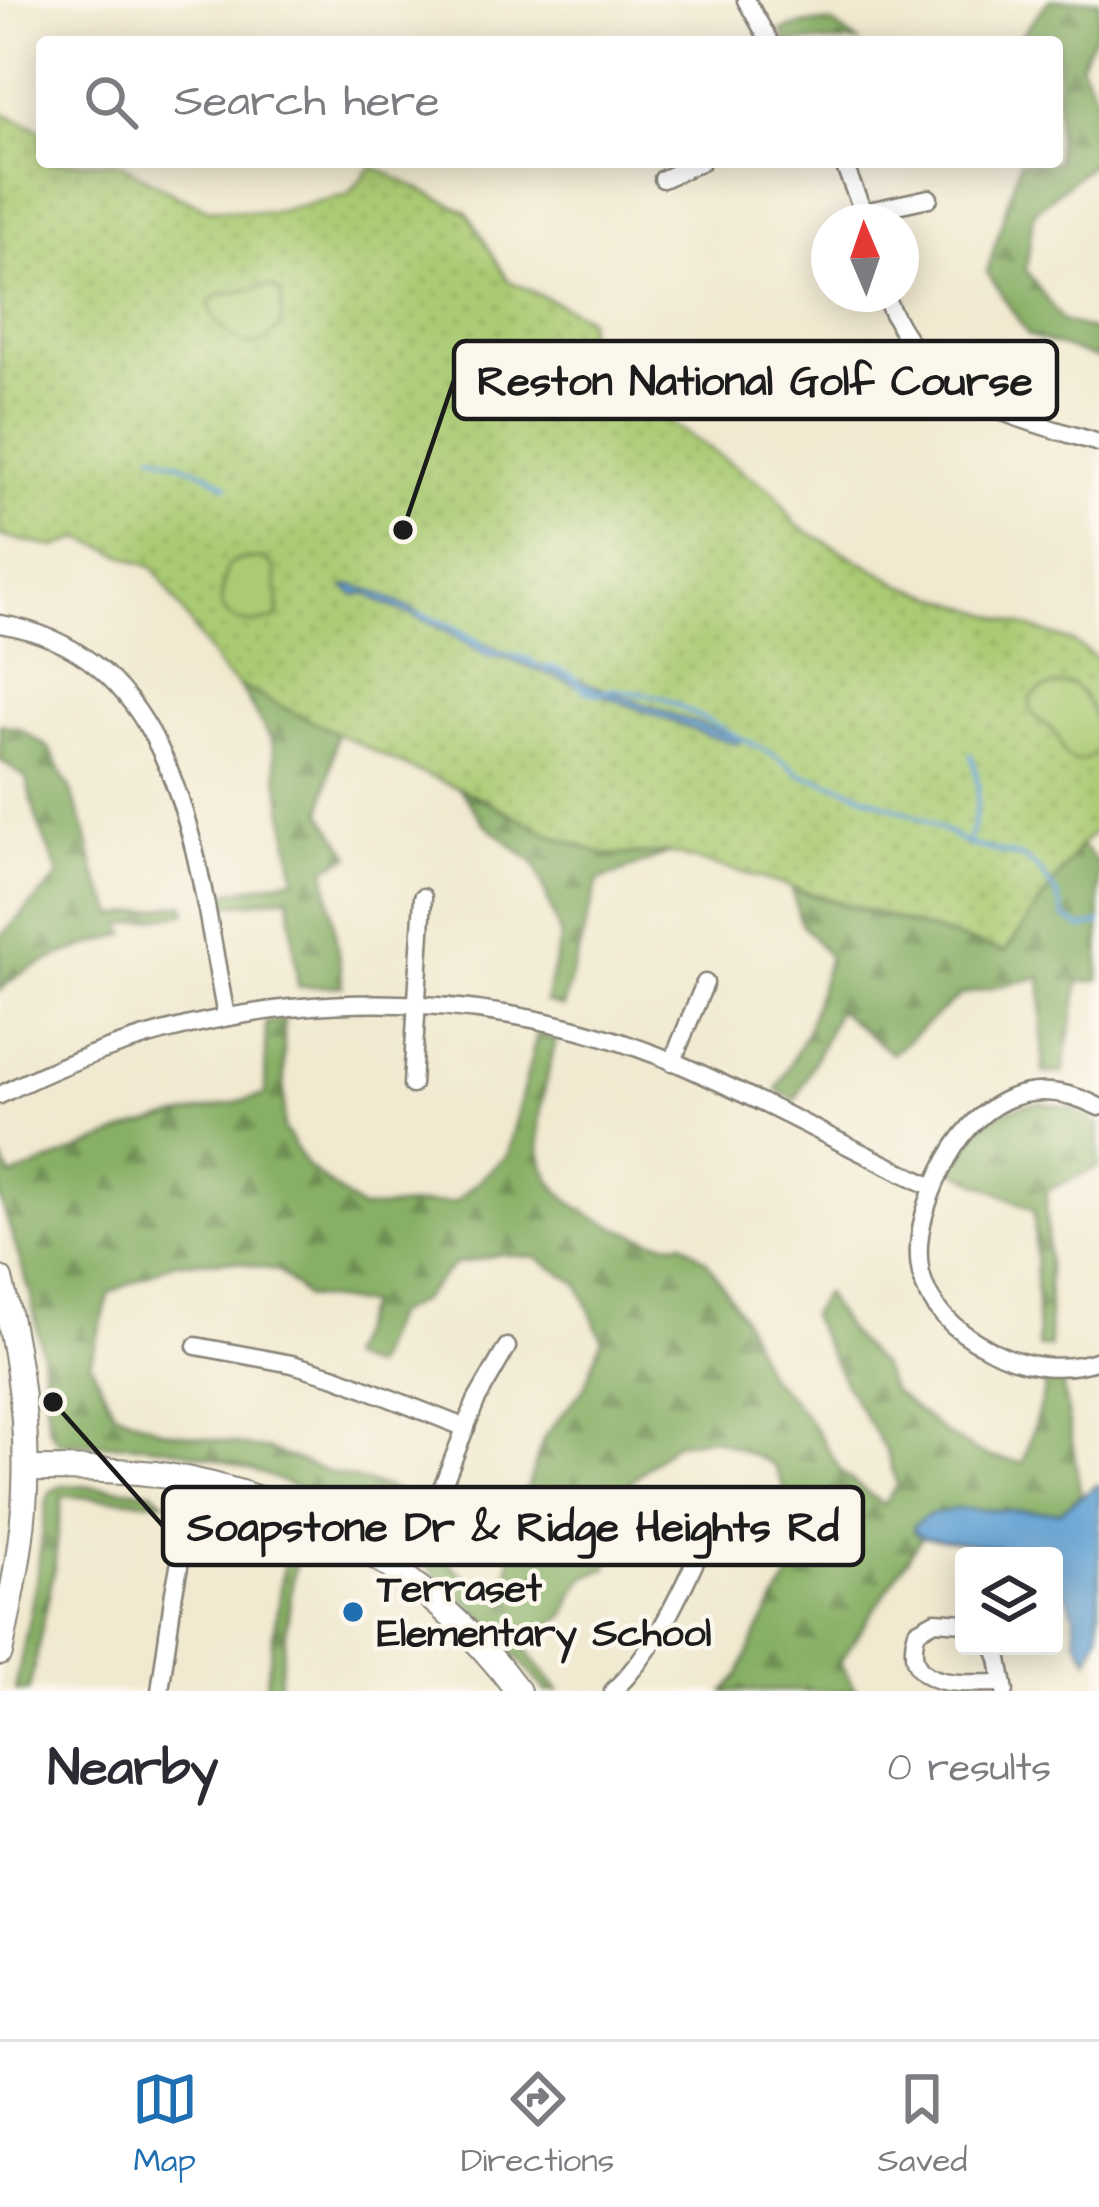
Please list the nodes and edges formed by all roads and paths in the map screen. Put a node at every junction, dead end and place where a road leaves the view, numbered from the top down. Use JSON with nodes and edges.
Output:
{"nodes":[{"id":1,"x":746,"y":0,"type":"edge"},
{"id":2,"x":767,"y":36,"type":"edge"},
{"id":3,"x":687,"y":168,"type":"edge"},
{"id":4,"x":846,"y":168,"type":"edge"},
{"id":5,"x":664,"y":179,"type":"dead end"},
{"id":6,"x":929,"y":198,"type":"dead end"},
{"id":7,"x":861,"y":204,"type":"edge"},
{"id":8,"x":909,"y":204,"type":"edge"},
{"id":9,"x":893,"y":312,"type":"edge"},
{"id":10,"x":1099,"y":443,"type":"edge"},
{"id":11,"x":0,"y":624,"type":"edge"},
{"id":12,"x":422,"y":897,"type":"dead end"},
{"id":13,"x":705,"y":983,"type":"dead end"},
{"id":14,"x":416,"y":1004,"type":"junction"},
{"id":15,"x":226,"y":1016,"type":"junction"},
{"id":16,"x":672,"y":1062,"type":"junction"},
{"id":17,"x":412,"y":1085,"type":"dead end"},
{"id":18,"x":0,"y":1095,"type":"edge"},
{"id":19,"x":1099,"y":1107,"type":"edge"},
{"id":20,"x":933,"y":1187,"type":"junction"},
{"id":21,"x":0,"y":1279,"type":"edge"},
{"id":22,"x":196,"y":1346,"type":"dead end"},
{"id":23,"x":507,"y":1347,"type":"dead end"},
{"id":24,"x":1099,"y":1360,"type":"edge"},
{"id":25,"x":466,"y":1428,"type":"junction"},
{"id":26,"x":26,"y":1469,"type":"junction"},
{"id":27,"x":196,"y":1481,"type":"junction"},
{"id":28,"x":708,"y":1534,"type":"dead end"},
{"id":29,"x":397,"y":1570,"type":"junction"},
{"id":30,"x":955,"y":1622,"type":"edge"},
{"id":31,"x":0,"y":1653,"type":"edge"},
{"id":32,"x":997,"y":1655,"type":"edge"},
{"id":33,"x":1003,"y":1687,"type":"edge"},
{"id":34,"x":160,"y":1691,"type":"edge"},
{"id":35,"x":518,"y":1691,"type":"edge"},
{"id":36,"x":613,"y":1691,"type":"edge"}],
"edges":[{"from":1,"to":2,"type":"street"},
{"from":3,"to":5,"type":"street"},
{"from":4,"to":7,"type":"street"},
{"from":6,"to":8,"type":"street"},
{"from":9,"to":10,"type":"street"},
{"from":11,"to":15,"type":"street"},
{"from":12,"to":14,"type":"street"},
{"from":13,"to":16,"type":"street"},
{"from":14,"to":15,"type":"street"},
{"from":14,"to":16,"type":"street"},
{"from":14,"to":17,"type":"street"},
{"from":15,"to":18,"type":"street"},
{"from":16,"to":20,"type":"street"},
{"from":19,"to":20,"type":"street"},
{"from":20,"to":24,"type":"street"},
{"from":21,"to":26,"type":"street"},
{"from":22,"to":25,"type":"street"},
{"from":23,"to":25,"type":"street"},
{"from":25,"to":29,"type":"street"},
{"from":26,"to":27,"type":"street"},
{"from":26,"to":31,"type":"street"},
{"from":27,"to":29,"type":"street"},
{"from":27,"to":34,"type":"street"},
{"from":28,"to":36,"type":"street"},
{"from":29,"to":35,"type":"street"},
{"from":30,"to":33,"type":"street"},
{"from":32,"to":33,"type":"street"}]}
